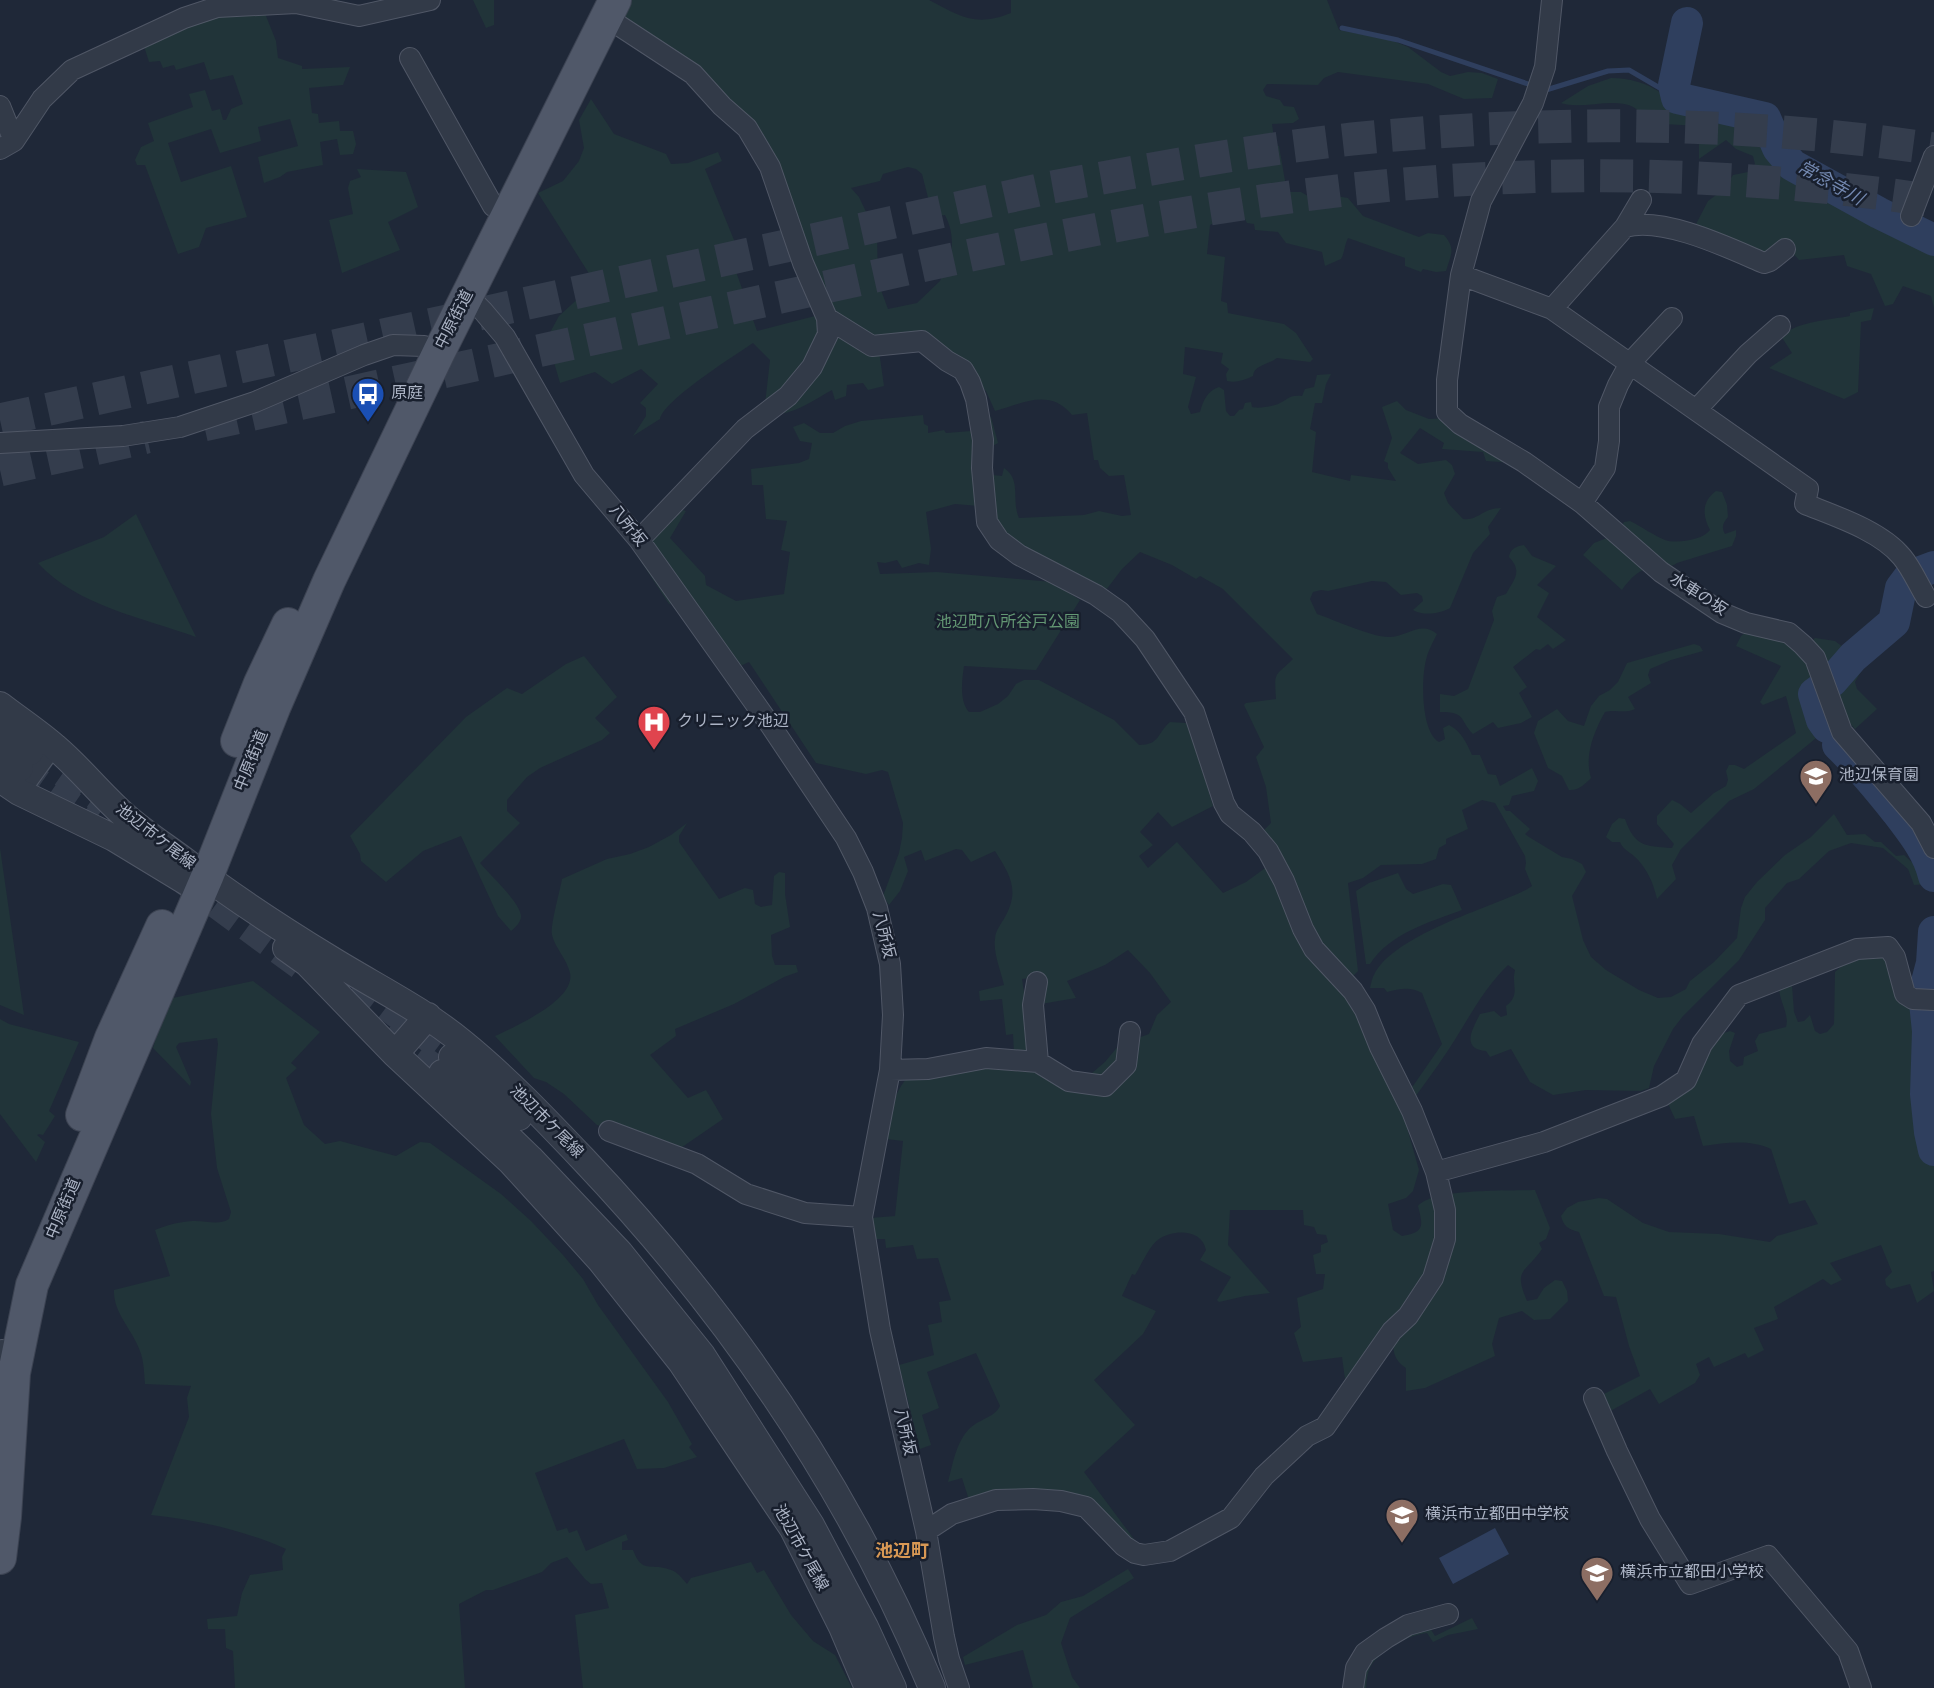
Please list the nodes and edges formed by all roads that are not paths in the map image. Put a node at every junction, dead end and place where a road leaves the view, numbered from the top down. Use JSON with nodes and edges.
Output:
{"nodes":[{"id":1,"x":430,"y":0,"type":"edge"},
{"id":2,"x":1552,"y":0,"type":"edge"},
{"id":3,"x":605,"y":6,"type":"edge"},
{"id":4,"x":410,"y":58,"type":"dead end"},
{"id":5,"x":0,"y":105,"type":"edge"},
{"id":6,"x":7,"y":145,"type":"edge"},
{"id":7,"x":1934,"y":156,"type":"edge"},
{"id":8,"x":1641,"y":200,"type":"dead end"},
{"id":9,"x":493,"y":206,"type":"junction"},
{"id":10,"x":1911,"y":216,"type":"dead end"},
{"id":11,"x":1625,"y":226,"type":"junction"},
{"id":12,"x":1785,"y":249,"type":"dead end"},
{"id":13,"x":1461,"y":275,"type":"junction"},
{"id":14,"x":468,"y":296,"type":"junction"},
{"id":15,"x":1552,"y":309,"type":"junction"},
{"id":16,"x":827,"y":318,"type":"junction"},
{"id":17,"x":1672,"y":318,"type":"dead end"},
{"id":18,"x":1780,"y":326,"type":"dead end"},
{"id":19,"x":431,"y":349,"type":"junction"},
{"id":20,"x":1630,"y":363,"type":"junction"},
{"id":21,"x":1696,"y":410,"type":"junction"},
{"id":22,"x":0,"y":443,"type":"edge"},
{"id":23,"x":1581,"y":503,"type":"junction"},
{"id":24,"x":639,"y":540,"type":"junction"},
{"id":25,"x":1926,"y":597,"type":"dead end"},
{"id":26,"x":0,"y":705,"type":"edge"},
{"id":27,"x":0,"y":731,"type":"edge"},
{"id":28,"x":20,"y":765,"type":"edge"},
{"id":29,"x":1934,"y":848,"type":"edge"},
{"id":30,"x":194,"y":878,"type":"junction"},
{"id":31,"x":1037,"y":982,"type":"dead end"},
{"id":32,"x":1925,"y":1000,"type":"edge"},
{"id":33,"x":428,"y":1016,"type":"junction"},
{"id":34,"x":1130,"y":1032,"type":"dead end"},
{"id":35,"x":395,"y":1054,"type":"junction"},
{"id":36,"x":1038,"y":1062,"type":"junction"},
{"id":37,"x":890,"y":1070,"type":"junction"},
{"id":38,"x":609,"y":1131,"type":"dead end"},
{"id":39,"x":1436,"y":1172,"type":"junction"},
{"id":40,"x":862,"y":1217,"type":"junction"},
{"id":41,"x":1,"y":1354,"type":"edge"},
{"id":42,"x":1594,"y":1398,"type":"dead end"},
{"id":43,"x":926,"y":1531,"type":"junction"},
{"id":44,"x":0,"y":1558,"type":"edge"},
{"id":45,"x":1449,"y":1614,"type":"dead end"},
{"id":46,"x":868,"y":1688,"type":"edge"},
{"id":47,"x":893,"y":1688,"type":"edge"},
{"id":48,"x":917,"y":1688,"type":"edge"},
{"id":49,"x":932,"y":1688,"type":"edge"},
{"id":50,"x":959,"y":1688,"type":"edge"},
{"id":51,"x":1353,"y":1688,"type":"edge"},
{"id":52,"x":1861,"y":1688,"type":"edge"}],
"edges":[{"from":1,"to":6,"type":"street"},
{"from":2,"to":13,"type":"street"},
{"from":3,"to":9,"type":"main road","name":"中原街道"},
{"from":3,"to":14,"type":"main road","name":"中原街道"},
{"from":3,"to":16,"type":"street"},
{"from":4,"to":9,"type":"street"},
{"from":5,"to":6,"type":"street"},
{"from":7,"to":10,"type":"street"},
{"from":8,"to":11,"type":"street"},
{"from":9,"to":19,"type":"main road","name":"中原街道"},
{"from":11,"to":12,"type":"street"},
{"from":11,"to":15,"type":"street"},
{"from":13,"to":15,"type":"street"},
{"from":13,"to":23,"type":"street","name":"水車の坂"},
{"from":14,"to":19,"type":"main road","name":"中原街道"},
{"from":14,"to":24,"type":"street","name":"八所坂"},
{"from":15,"to":20,"type":"street"},
{"from":16,"to":24,"type":"street"},
{"from":16,"to":39,"type":"street"},
{"from":17,"to":20,"type":"street"},
{"from":18,"to":21,"type":"street"},
{"from":19,"to":22,"type":"street"},
{"from":19,"to":30,"type":"main road","name":"中原街道"},
{"from":20,"to":21,"type":"street"},
{"from":20,"to":23,"type":"street"},
{"from":21,"to":25,"type":"street"},
{"from":23,"to":29,"type":"street","name":"水車の坂"},
{"from":24,"to":37,"type":"street","name":"八所坂"},
{"from":26,"to":28,"type":"street","name":"池辺市ケ尾線"},
{"from":27,"to":28,"type":"street","name":"池辺市ケ尾線"},
{"from":28,"to":30,"type":"street","name":"池辺市ケ尾線"},
{"from":28,"to":30,"type":"street","name":"池辺市ケ尾線"},
{"from":30,"to":33,"type":"street","name":"池辺市ケ尾線"},
{"from":30,"to":35,"type":"street","name":"池辺市ケ尾線"},
{"from":30,"to":41,"type":"main road","name":"中原街道"},
{"from":30,"to":44,"type":"main road","name":"中原街道"},
{"from":31,"to":36,"type":"street"},
{"from":32,"to":39,"type":"street"},
{"from":33,"to":35,"type":"street"},
{"from":33,"to":49,"type":"street","name":"池辺市ケ尾線"},
{"from":34,"to":36,"type":"street"},
{"from":35,"to":46,"type":"street","name":"池辺市ケ尾線"},
{"from":36,"to":37,"type":"street"},
{"from":37,"to":40,"type":"street","name":"八所坂"},
{"from":38,"to":40,"type":"street"},
{"from":39,"to":43,"type":"street"},
{"from":40,"to":43,"type":"street","name":"八所坂"},
{"from":42,"to":52,"type":"street"},
{"from":43,"to":50,"type":"street","name":"八所坂"},
{"from":45,"to":51,"type":"street"},
{"from":47,"to":48,"type":"street","name":"池辺市ケ尾線"}]}
